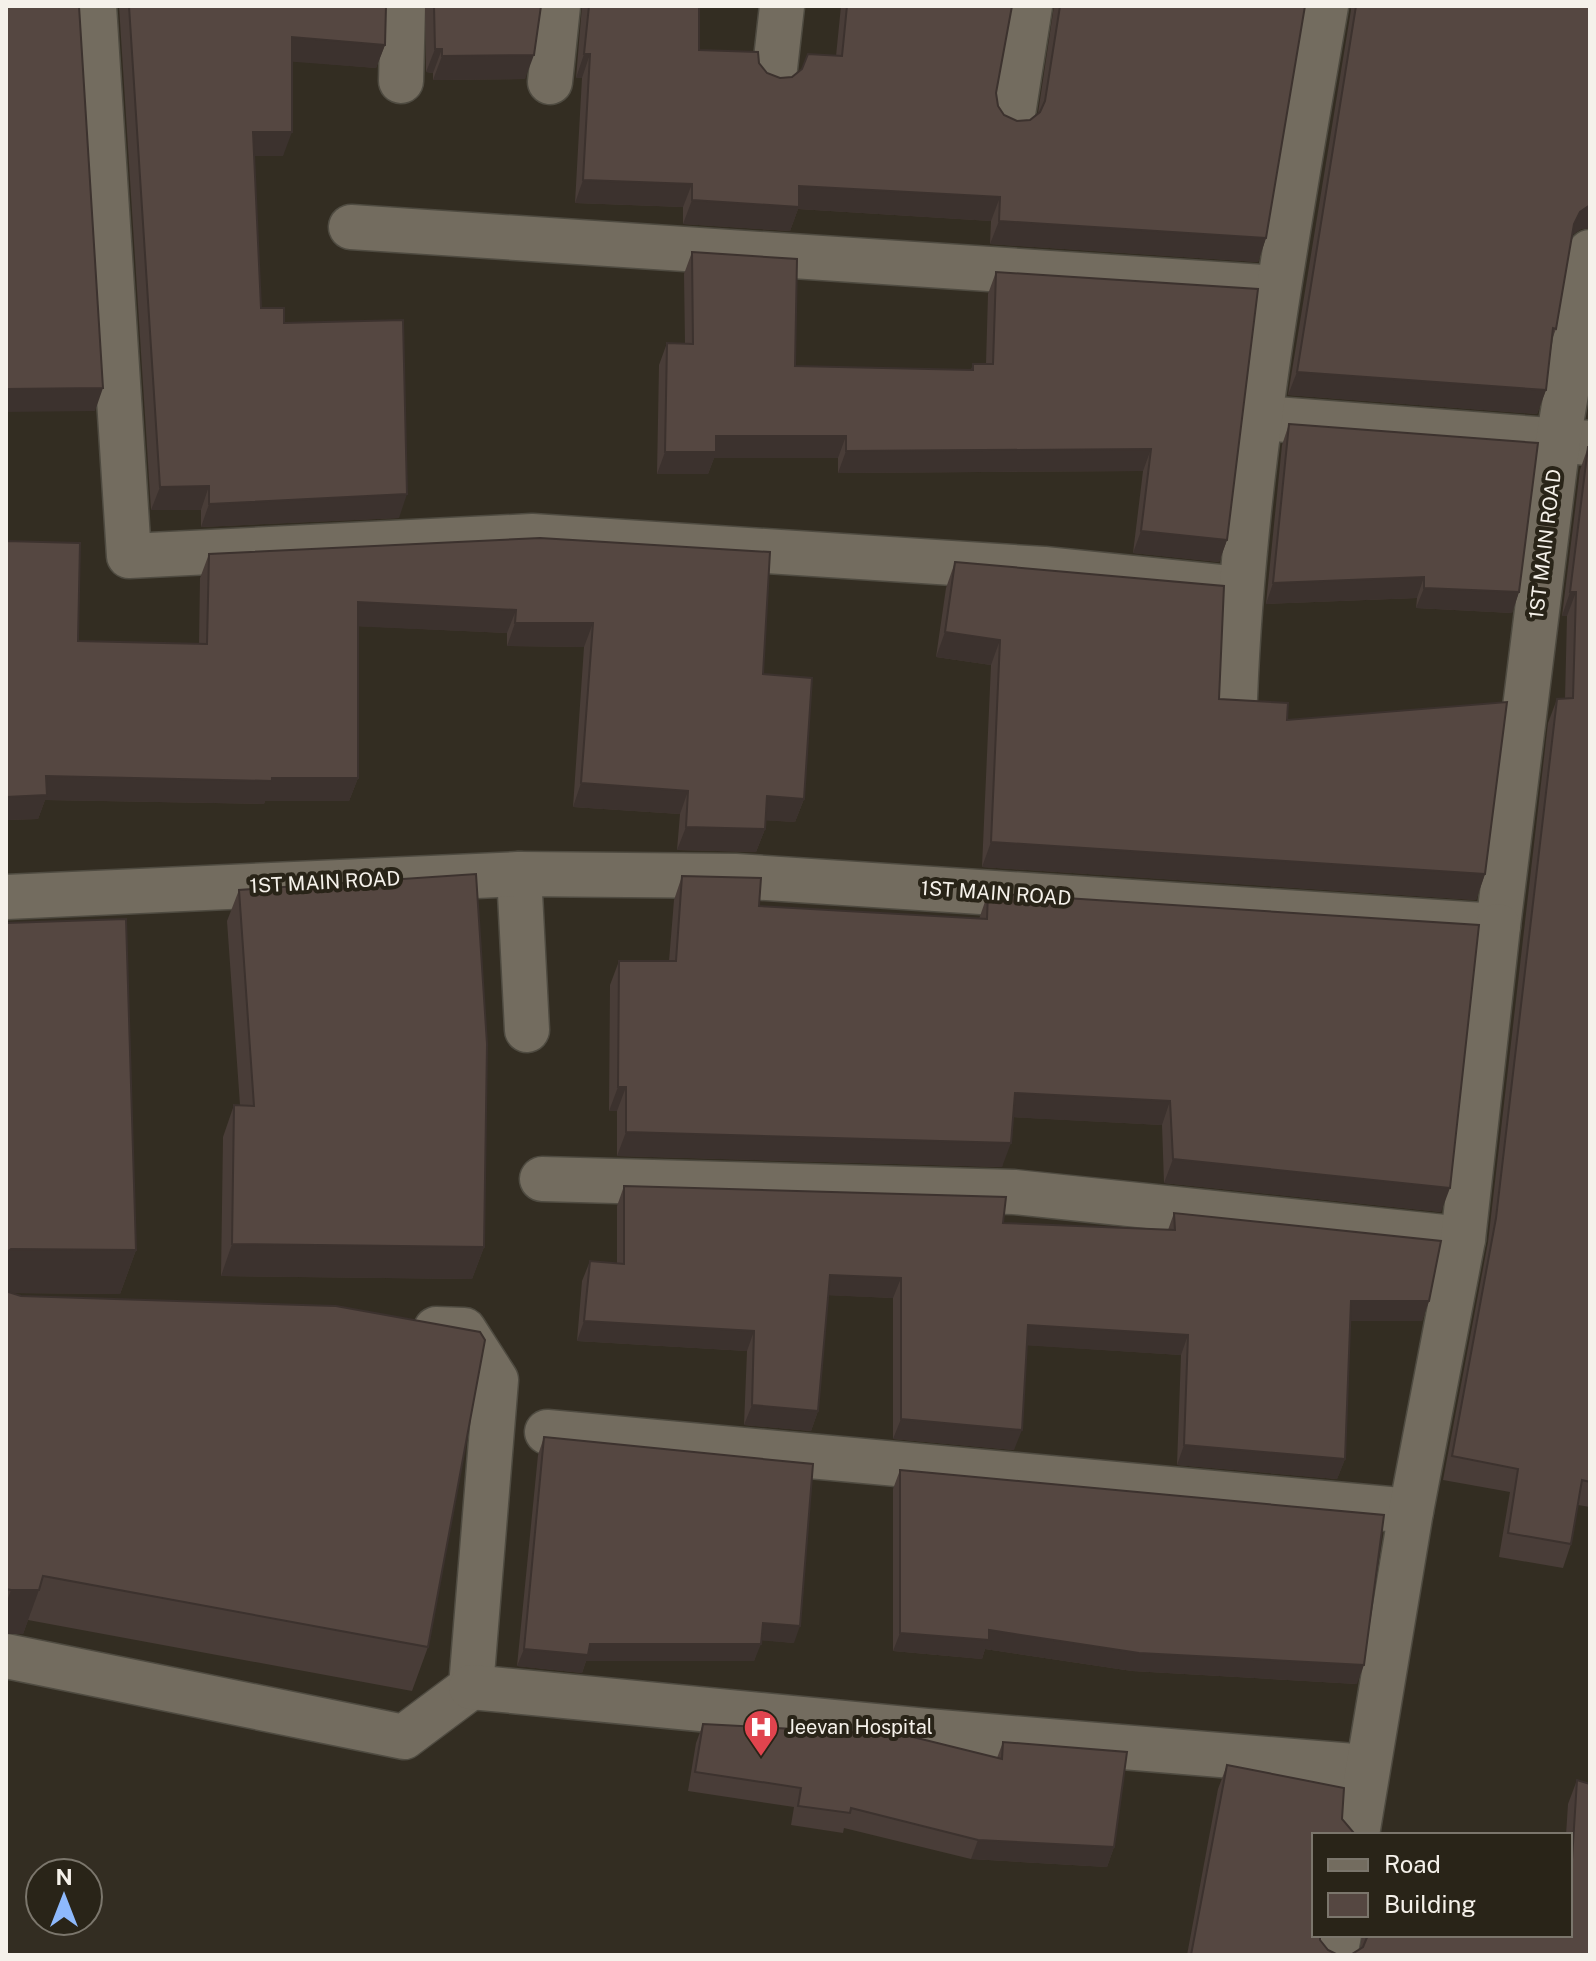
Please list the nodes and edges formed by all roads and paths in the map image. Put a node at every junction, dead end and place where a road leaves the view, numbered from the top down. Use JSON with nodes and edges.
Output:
{"nodes":[{"id":1,"x":94,"y":6,"type":"edge"},
{"id":2,"x":403,"y":6,"type":"edge"},
{"id":3,"x":558,"y":6,"type":"edge"},
{"id":4,"x":782,"y":6,"type":"edge"},
{"id":5,"x":1030,"y":6,"type":"edge"},
{"id":6,"x":1326,"y":6,"type":"edge"},
{"id":7,"x":774,"y":77,"type":"edge"},
{"id":8,"x":401,"y":81,"type":"dead end"},
{"id":9,"x":550,"y":82,"type":"dead end"},
{"id":10,"x":1012,"y":120,"type":"edge"},
{"id":11,"x":351,"y":227,"type":"dead end"},
{"id":12,"x":1590,"y":252,"type":"edge"},
{"id":13,"x":1278,"y":288,"type":"junction"},
{"id":14,"x":1262,"y":418,"type":"junction"},
{"id":15,"x":1574,"y":442,"type":"edge"},
{"id":16,"x":1239,"y":589,"type":"junction"},
{"id":17,"x":1235,"y":698,"type":"edge"},
{"id":18,"x":519,"y":874,"type":"junction"},
{"id":19,"x":6,"y":897,"type":"edge"},
{"id":20,"x":1498,"y":926,"type":"junction"},
{"id":21,"x":527,"y":1030,"type":"dead end"},
{"id":22,"x":542,"y":1179,"type":"dead end"},
{"id":23,"x":1463,"y":1239,"type":"junction"},
{"id":24,"x":401,"y":1328,"type":"edge"},
{"id":25,"x":547,"y":1432,"type":"dead end"},
{"id":26,"x":1411,"y":1511,"type":"junction"},
{"id":27,"x":6,"y":1656,"type":"edge"},
{"id":28,"x":471,"y":1687,"type":"junction"},
{"id":29,"x":1366,"y":1767,"type":"junction"},
{"id":30,"x":1357,"y":1833,"type":"edge"}],
"edges":[{"from":1,"to":16,"type":"street"},
{"from":2,"to":8,"type":"street"},
{"from":3,"to":9,"type":"street"},
{"from":4,"to":7,"type":"street"},
{"from":5,"to":10,"type":"street"},
{"from":6,"to":13,"type":"street"},
{"from":11,"to":13,"type":"street"},
{"from":12,"to":15,"type":"street","name":"1ST MAIN ROAD"},
{"from":13,"to":14,"type":"street"},
{"from":14,"to":15,"type":"street"},
{"from":14,"to":16,"type":"street"},
{"from":15,"to":20,"type":"street","name":"1ST MAIN ROAD"},
{"from":16,"to":17,"type":"street"},
{"from":18,"to":19,"type":"street","name":"1ST MAIN ROAD"},
{"from":18,"to":20,"type":"street","name":"1ST MAIN ROAD"},
{"from":18,"to":21,"type":"street"},
{"from":20,"to":23,"type":"street"},
{"from":22,"to":23,"type":"street"},
{"from":23,"to":26,"type":"street"},
{"from":24,"to":28,"type":"street"},
{"from":25,"to":26,"type":"street"},
{"from":26,"to":29,"type":"street"},
{"from":27,"to":28,"type":"street"},
{"from":28,"to":29,"type":"street"},
{"from":29,"to":30,"type":"street"}]}
